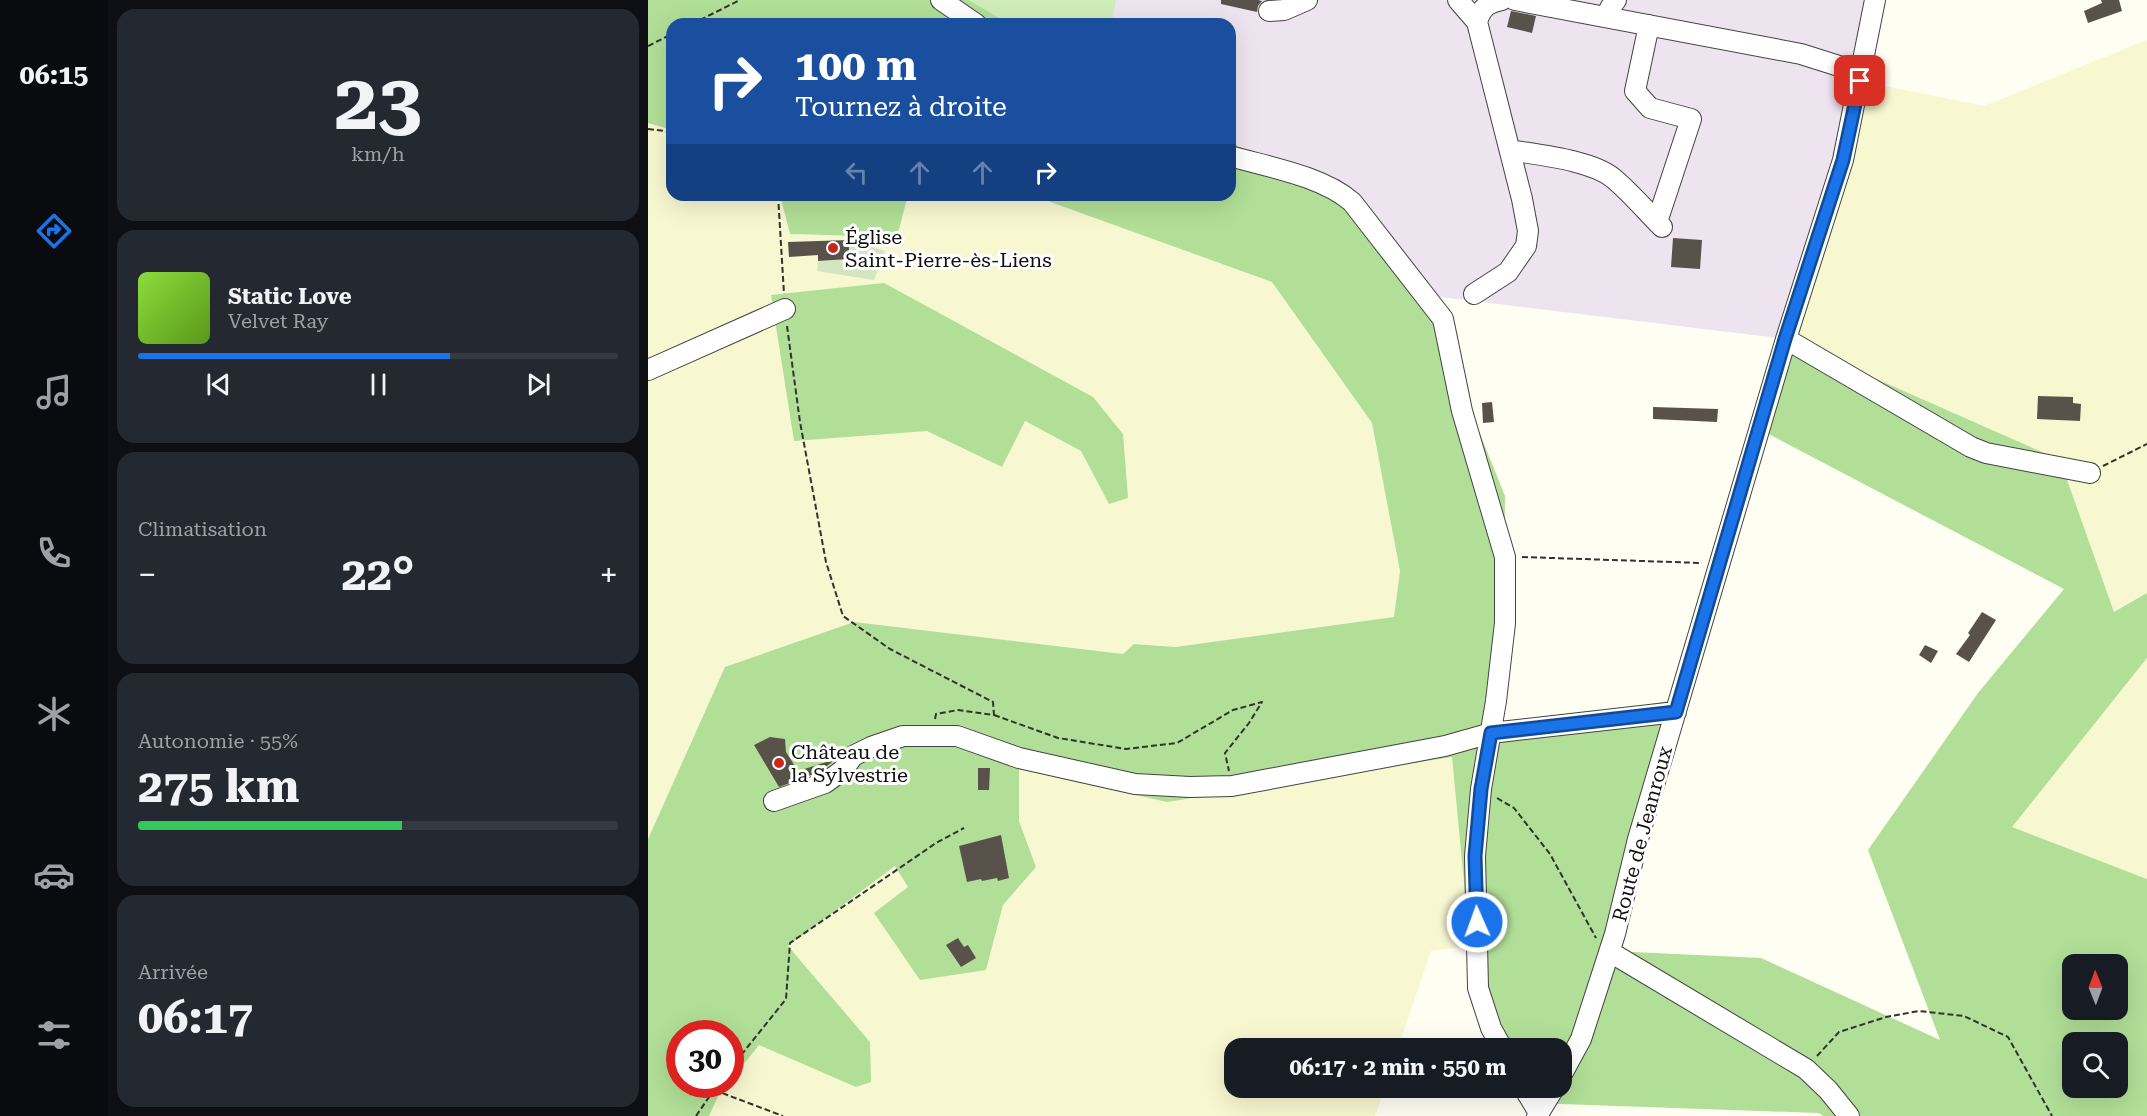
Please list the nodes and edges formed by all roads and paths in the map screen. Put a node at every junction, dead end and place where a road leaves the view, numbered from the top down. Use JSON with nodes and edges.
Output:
{"nodes":[{"id":1,"x":740,"y":0,"type":"edge"},
{"id":2,"x":941,"y":0,"type":"edge"},
{"id":3,"x":1306,"y":0,"type":"edge"},
{"id":4,"x":1458,"y":0,"type":"edge"},
{"id":5,"x":1502,"y":0,"type":"edge"},
{"id":6,"x":1515,"y":0,"type":"edge"},
{"id":7,"x":1875,"y":0,"type":"edge"},
{"id":8,"x":1613,"y":9,"type":"edge"},
{"id":9,"x":1269,"y":11,"type":"dead end"},
{"id":10,"x":704,"y":18,"type":"edge"},
{"id":11,"x":967,"y":18,"type":"edge"},
{"id":12,"x":1477,"y":22,"type":"junction"},
{"id":13,"x":1649,"y":25,"type":"junction"},
{"id":14,"x":666,"y":37,"type":"edge"},
{"id":15,"x":648,"y":46,"type":"edge"},
{"id":16,"x":1861,"y":73,"type":"junction"},
{"id":17,"x":648,"y":129,"type":"edge"},
{"id":18,"x":666,"y":131,"type":"edge"},
{"id":19,"x":1510,"y":150,"type":"junction"},
{"id":20,"x":1236,"y":158,"type":"edge"},
{"id":21,"x":778,"y":201,"type":"edge"},
{"id":22,"x":1474,"y":294,"type":"dead end"},
{"id":23,"x":785,"y":309,"type":"junction"},
{"id":24,"x":1785,"y":339,"type":"junction"},
{"id":25,"x":648,"y":370,"type":"edge"},
{"id":26,"x":2147,"y":444,"type":"edge"},
{"id":27,"x":2090,"y":472,"type":"joint"},
{"id":28,"x":1505,"y":557,"type":"junction"},
{"id":29,"x":1720,"y":563,"type":"junction"},
{"id":30,"x":1676,"y":712,"type":"junction"},
{"id":31,"x":994,"y":715,"type":"junction"},
{"id":32,"x":1491,"y":733,"type":"junction"},
{"id":33,"x":931,"y":736,"type":"junction"},
{"id":34,"x":1232,"y":786,"type":"junction"},
{"id":35,"x":1481,"y":789,"type":"junction"},
{"id":36,"x":774,"y":801,"type":"dead end"},
{"id":37,"x":964,"y":828,"type":"dead end"},
{"id":38,"x":1610,"y":952,"type":"junction"},
{"id":39,"x":1496,"y":1038,"type":"edge"},
{"id":40,"x":744,"y":1052,"type":"edge"},
{"id":41,"x":1572,"y":1056,"type":"edge"},
{"id":42,"x":1806,"y":1069,"type":"junction"},
{"id":43,"x":708,"y":1098,"type":"edge"},
{"id":44,"x":737,"y":1098,"type":"edge"},
{"id":45,"x":1529,"y":1098,"type":"edge"},
{"id":46,"x":1548,"y":1098,"type":"edge"},
{"id":47,"x":1538,"y":1114,"type":"edge"},
{"id":48,"x":696,"y":1116,"type":"edge"},
{"id":49,"x":783,"y":1116,"type":"edge"},
{"id":50,"x":1849,"y":1116,"type":"edge"},
{"id":51,"x":2052,"y":1116,"type":"edge"}],
"edges":[{"from":1,"to":10,"type":"path"},
{"from":2,"to":11,"type":"street"},
{"from":3,"to":9,"type":"street"},
{"from":4,"to":12,"type":"street"},
{"from":5,"to":12,"type":"street"},
{"from":6,"to":8,"type":"street"},
{"from":7,"to":16,"type":"street","name":"Route de Jeanroux"},
{"from":8,"to":13,"type":"street"},
{"from":12,"to":19,"type":"street"},
{"from":13,"to":16,"type":"street"},
{"from":13,"to":19,"type":"street"},
{"from":14,"to":15,"type":"path"},
{"from":16,"to":24,"type":"street","name":"Route de Jeanroux"},
{"from":17,"to":18,"type":"path"},
{"from":19,"to":22,"type":"street"},
{"from":20,"to":28,"type":"street"},
{"from":21,"to":23,"type":"path"},
{"from":23,"to":25,"type":"street"},
{"from":23,"to":31,"type":"path"},
{"from":24,"to":27,"type":"street"},
{"from":24,"to":29,"type":"street","name":"Route de Jeanroux"},
{"from":26,"to":27,"type":"path"},
{"from":28,"to":29,"type":"path"},
{"from":28,"to":32,"type":"street"},
{"from":29,"to":30,"type":"street","name":"Route de Jeanroux"},
{"from":30,"to":32,"type":"street"},
{"from":30,"to":38,"type":"street","name":"Route de Jeanroux"},
{"from":31,"to":33,"type":"path"},
{"from":31,"to":34,"type":"path"},
{"from":32,"to":34,"type":"street"},
{"from":32,"to":35,"type":"street"},
{"from":33,"to":34,"type":"street"},
{"from":33,"to":36,"type":"street"},
{"from":35,"to":38,"type":"path"},
{"from":35,"to":39,"type":"street"},
{"from":37,"to":40,"type":"path"},
{"from":38,"to":41,"type":"street","name":"Route de Jeanroux"},
{"from":38,"to":42,"type":"street"},
{"from":42,"to":50,"type":"street"},
{"from":42,"to":51,"type":"path"},
{"from":43,"to":48,"type":"path"},
{"from":44,"to":49,"type":"path"},
{"from":45,"to":47,"type":"street"},
{"from":46,"to":47,"type":"street"}]}
